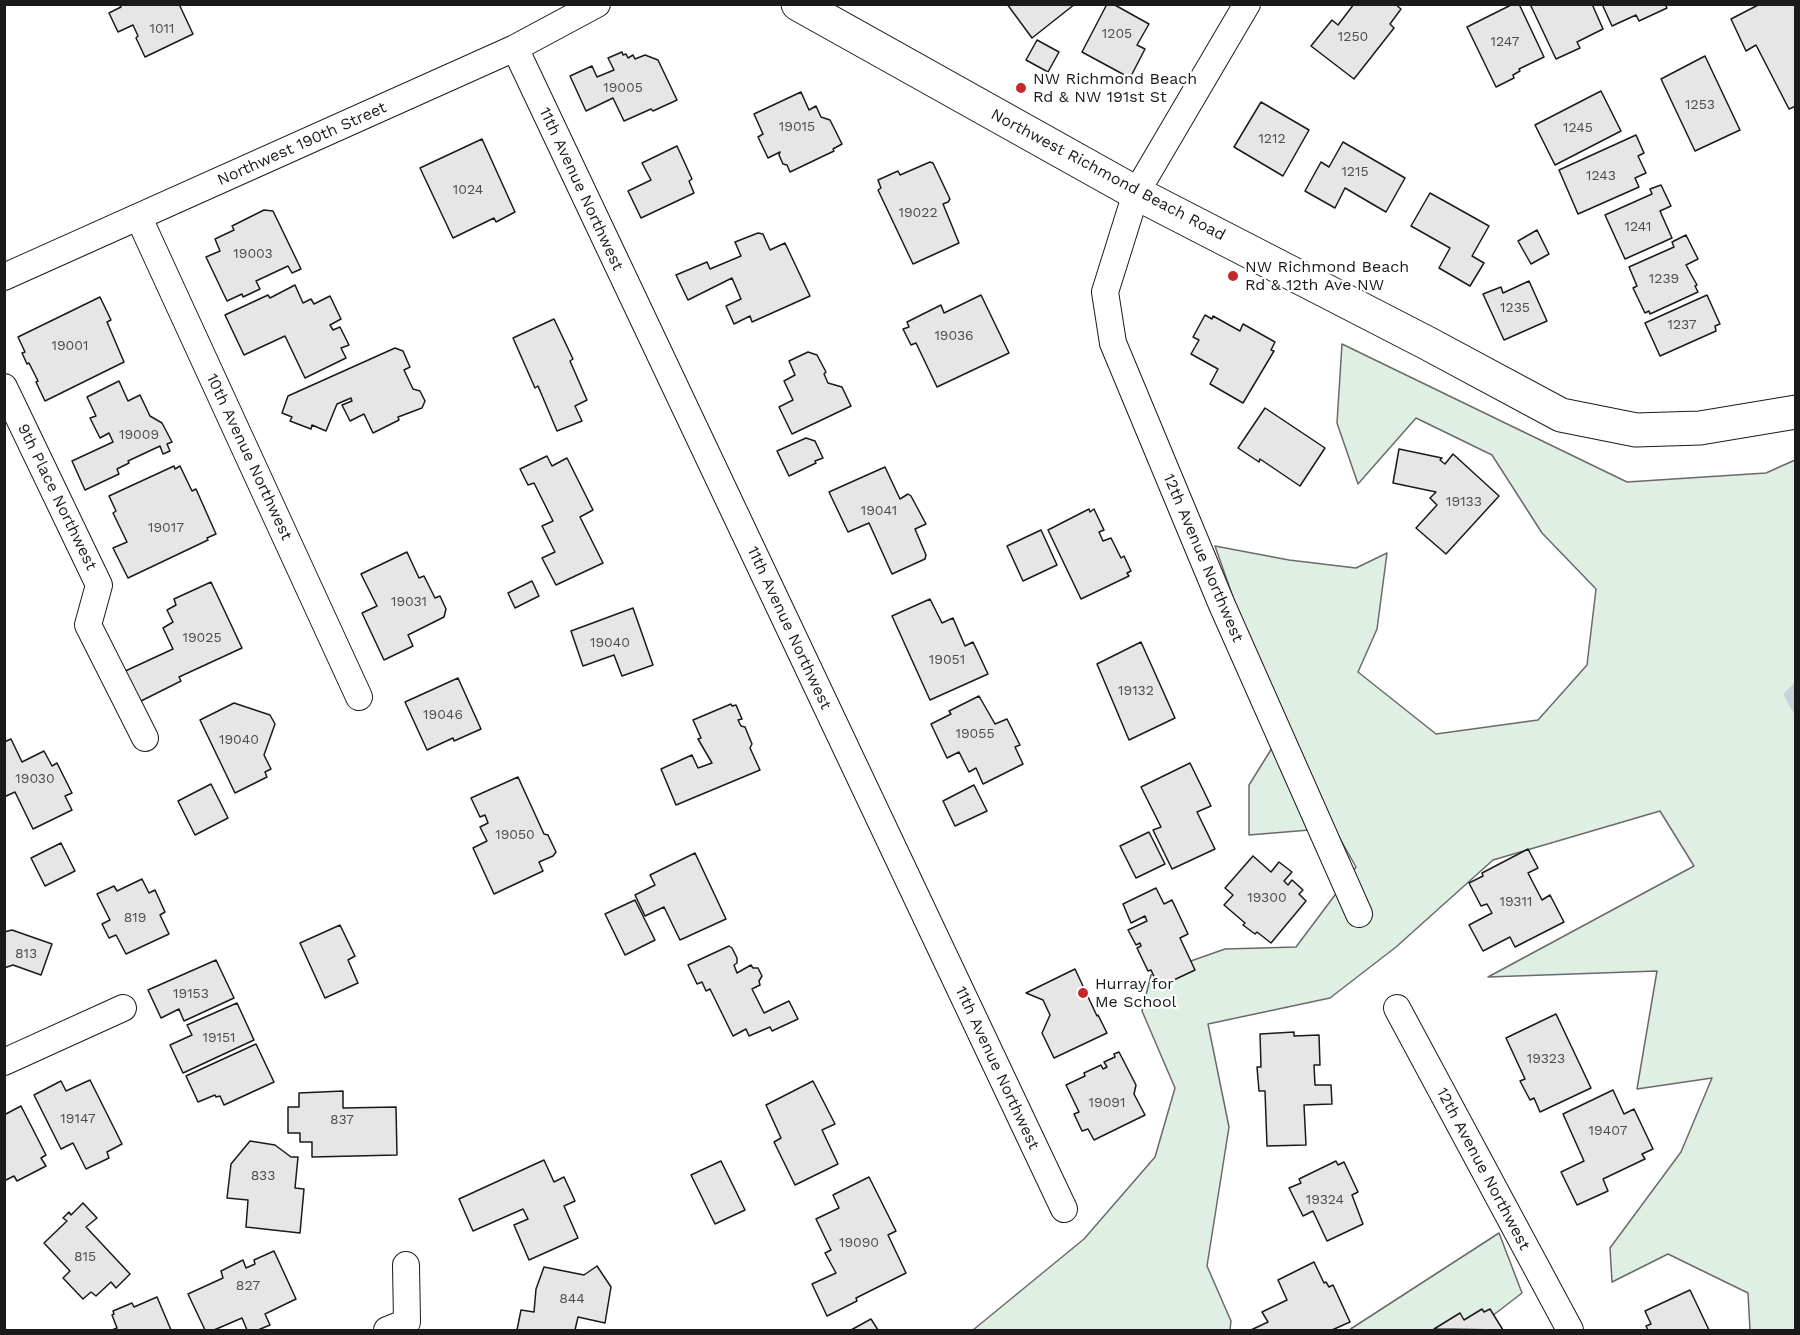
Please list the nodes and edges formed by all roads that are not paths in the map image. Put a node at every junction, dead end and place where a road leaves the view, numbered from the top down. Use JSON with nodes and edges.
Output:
{"nodes":[{"id":1,"x":597,"y":4,"type":"edge"},
{"id":2,"x":798,"y":4,"type":"edge"},
{"id":3,"x":1245,"y":5,"type":"edge"},
{"id":4,"x":514,"y":48,"type":"junction"},
{"id":5,"x":1136,"y":192,"type":"junction"},
{"id":6,"x":140,"y":218,"type":"junction"},
{"id":7,"x":4,"y":277,"type":"edge"},
{"id":8,"x":4,"y":387,"type":"edge"},
{"id":9,"x":1796,"y":412,"type":"edge"},
{"id":10,"x":359,"y":697,"type":"dead end"},
{"id":11,"x":145,"y":738,"type":"dead end"},
{"id":12,"x":1359,"y":914,"type":"dead end"},
{"id":13,"x":123,"y":1008,"type":"dead end"},
{"id":14,"x":1397,"y":1008,"type":"dead end"},
{"id":15,"x":4,"y":1062,"type":"edge"},
{"id":16,"x":1064,"y":1209,"type":"dead end"},
{"id":17,"x":406,"y":1265,"type":"dead end"},
{"id":18,"x":387,"y":1330,"type":"edge"},
{"id":19,"x":1570,"y":1330,"type":"edge"}],
"edges":[{"from":1,"to":4,"type":"street","name":"Northwest 190th Street"},
{"from":2,"to":5,"type":"main road","name":"Northwest Richmond Beach Road"},
{"from":3,"to":5,"type":"street","name":"12th Avenue Northwest"},
{"from":4,"to":6,"type":"street","name":"Northwest 190th Street"},
{"from":4,"to":16,"type":"street","name":"11th Avenue Northwest"},
{"from":5,"to":9,"type":"main road","name":"Northwest Richmond Beach Road"},
{"from":5,"to":12,"type":"street","name":"12th Avenue Northwest"},
{"from":6,"to":7,"type":"street","name":"Northwest 190th Street"},
{"from":6,"to":10,"type":"street","name":"10th Avenue Northwest"},
{"from":8,"to":11,"type":"street","name":"9th Place Northwest"},
{"from":13,"to":15,"type":"street"},
{"from":14,"to":19,"type":"street","name":"12th Avenue Northwest"},
{"from":17,"to":18,"type":"street"}]}
